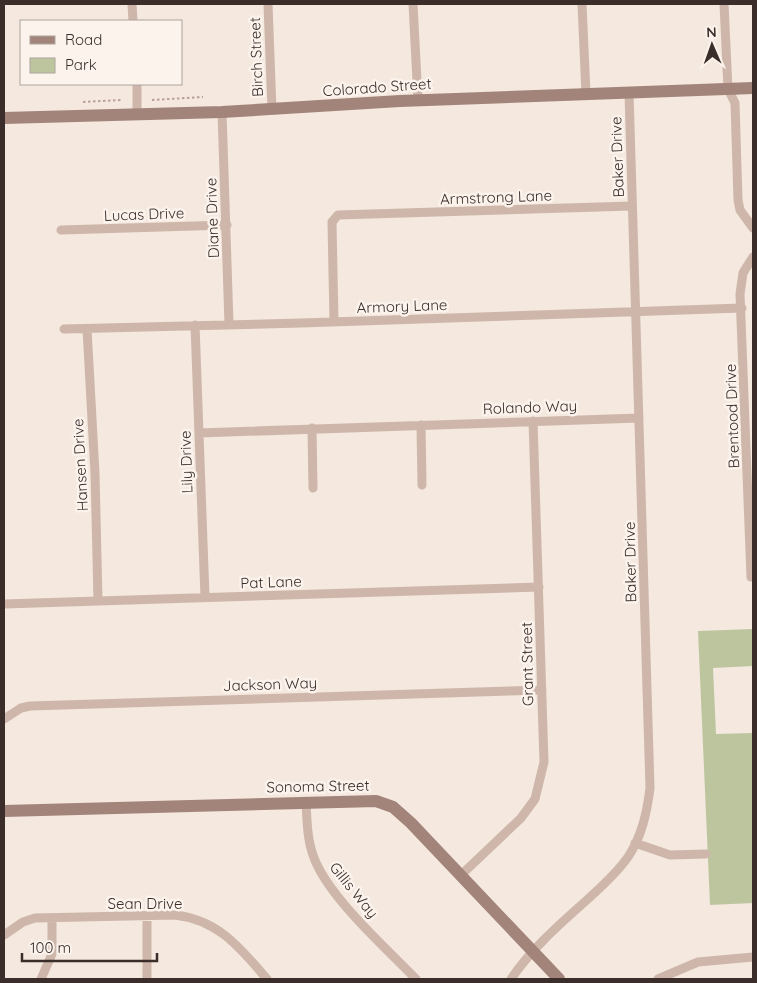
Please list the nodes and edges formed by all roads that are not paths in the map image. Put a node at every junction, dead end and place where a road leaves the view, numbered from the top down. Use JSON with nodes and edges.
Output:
{"nodes":[{"id":1,"x":132,"y":4,"type":"edge"},
{"id":2,"x":268,"y":4,"type":"edge"},
{"id":3,"x":413,"y":4,"type":"edge"},
{"id":4,"x":582,"y":4,"type":"edge"},
{"id":5,"x":724,"y":4,"type":"edge"},
{"id":6,"x":133,"y":20,"type":"edge"},
{"id":7,"x":137,"y":85,"type":"edge"},
{"id":8,"x":753,"y":88,"type":"edge"},
{"id":9,"x":728,"y":89,"type":"junction"},
{"id":10,"x":629,"y":93,"type":"junction"},
{"id":11,"x":586,"y":94,"type":"junction"},
{"id":12,"x":418,"y":100,"type":"junction"},
{"id":13,"x":272,"y":110,"type":"junction"},
{"id":14,"x":222,"y":112,"type":"junction"},
{"id":15,"x":137,"y":115,"type":"junction"},
{"id":16,"x":4,"y":118,"type":"edge"},
{"id":17,"x":632,"y":206,"type":"junction"},
{"id":18,"x":227,"y":225,"type":"junction"},
{"id":19,"x":753,"y":228,"type":"edge"},
{"id":20,"x":61,"y":230,"type":"dead end"},
{"id":21,"x":753,"y":257,"type":"edge"},
{"id":22,"x":742,"y":308,"type":"junction"},
{"id":23,"x":636,"y":312,"type":"junction"},
{"id":24,"x":334,"y":322,"type":"junction"},
{"id":25,"x":229,"y":324,"type":"junction"},
{"id":26,"x":196,"y":325,"type":"junction"},
{"id":27,"x":64,"y":329,"type":"dead end"},
{"id":28,"x":87,"y":329,"type":"junction"},
{"id":29,"x":639,"y":418,"type":"junction"},
{"id":30,"x":533,"y":421,"type":"junction"},
{"id":31,"x":421,"y":425,"type":"junction"},
{"id":32,"x":312,"y":428,"type":"junction"},
{"id":33,"x":199,"y":433,"type":"junction"},
{"id":34,"x":422,"y":485,"type":"dead end"},
{"id":35,"x":313,"y":488,"type":"dead end"},
{"id":36,"x":752,"y":577,"type":"edge"},
{"id":37,"x":539,"y":587,"type":"junction"},
{"id":38,"x":205,"y":597,"type":"junction"},
{"id":39,"x":98,"y":600,"type":"junction"},
{"id":40,"x":4,"y":604,"type":"edge"},
{"id":41,"x":542,"y":690,"type":"junction"},
{"id":42,"x":4,"y":719,"type":"edge"},
{"id":43,"x":306,"y":802,"type":"junction"},
{"id":44,"x":4,"y":811,"type":"edge"},
{"id":45,"x":635,"y":843,"type":"junction"},
{"id":46,"x":706,"y":854,"type":"dead end"},
{"id":47,"x":461,"y":875,"type":"junction"},
{"id":48,"x":147,"y":916,"type":"junction"},
{"id":49,"x":52,"y":918,"type":"junction"},
{"id":50,"x":4,"y":935,"type":"edge"},
{"id":51,"x":532,"y":951,"type":"junction"},
{"id":52,"x":753,"y":957,"type":"edge"},
{"id":53,"x":41,"y":979,"type":"edge"},
{"id":54,"x":147,"y":979,"type":"edge"},
{"id":55,"x":267,"y":979,"type":"edge"},
{"id":56,"x":416,"y":979,"type":"edge"},
{"id":57,"x":510,"y":979,"type":"edge"},
{"id":58,"x":559,"y":979,"type":"edge"},
{"id":59,"x":658,"y":979,"type":"edge"}],
"edges":[{"from":1,"to":6,"type":"street"},
{"from":2,"to":13,"type":"street","name":"Birch Street"},
{"from":3,"to":12,"type":"street"},
{"from":4,"to":11,"type":"street"},
{"from":5,"to":9,"type":"street"},
{"from":7,"to":15,"type":"street"},
{"from":8,"to":9,"type":"street","name":"Colorado Street"},
{"from":9,"to":10,"type":"street","name":"Colorado Street"},
{"from":9,"to":19,"type":"street"},
{"from":10,"to":11,"type":"street","name":"Colorado Street"},
{"from":10,"to":17,"type":"street","name":"Baker Drive"},
{"from":11,"to":12,"type":"street","name":"Colorado Street"},
{"from":12,"to":13,"type":"street","name":"Colorado Street"},
{"from":13,"to":14,"type":"street","name":"Colorado Street"},
{"from":14,"to":15,"type":"street","name":"Colorado Street"},
{"from":14,"to":18,"type":"street","name":"Diane Drive"},
{"from":15,"to":16,"type":"street","name":"Colorado Street"},
{"from":17,"to":23,"type":"street","name":"Baker Drive"},
{"from":17,"to":24,"type":"street","name":"Armstrong Lane"},
{"from":18,"to":20,"type":"street","name":"Lucas Drive"},
{"from":18,"to":25,"type":"street","name":"Diane Drive"},
{"from":21,"to":22,"type":"street","name":"Brentood Drive"},
{"from":22,"to":23,"type":"street","name":"Armory Lane"},
{"from":22,"to":36,"type":"street","name":"Brentood Drive"},
{"from":23,"to":24,"type":"street","name":"Armory Lane"},
{"from":23,"to":29,"type":"street","name":"Baker Drive"},
{"from":24,"to":25,"type":"street","name":"Armory Lane"},
{"from":25,"to":26,"type":"street","name":"Armory Lane"},
{"from":26,"to":28,"type":"street","name":"Armory Lane"},
{"from":26,"to":33,"type":"street","name":"Lily Drive"},
{"from":27,"to":28,"type":"street","name":"Armory Lane"},
{"from":28,"to":39,"type":"street","name":"Hansen Drive"},
{"from":29,"to":30,"type":"street","name":"Rolando Way"},
{"from":29,"to":45,"type":"street","name":"Baker Drive"},
{"from":30,"to":31,"type":"street","name":"Rolando Way"},
{"from":30,"to":37,"type":"street","name":"Grant Street"},
{"from":31,"to":32,"type":"street","name":"Rolando Way"},
{"from":31,"to":34,"type":"street"},
{"from":32,"to":33,"type":"street","name":"Rolando Way"},
{"from":32,"to":35,"type":"street"},
{"from":33,"to":38,"type":"street","name":"Lily Drive"},
{"from":37,"to":38,"type":"street","name":"Pat Lane"},
{"from":37,"to":41,"type":"street","name":"Grant Street"},
{"from":38,"to":39,"type":"street","name":"Pat Lane"},
{"from":39,"to":40,"type":"street","name":"Pat Lane"},
{"from":41,"to":42,"type":"street","name":"Jackson Way"},
{"from":41,"to":47,"type":"street","name":"Grant Street"},
{"from":43,"to":44,"type":"street","name":"Sonoma Street"},
{"from":43,"to":47,"type":"street","name":"Sonoma Street"},
{"from":43,"to":56,"type":"street","name":"Gillis Way"},
{"from":45,"to":46,"type":"street"},
{"from":45,"to":51,"type":"street","name":"Baker Drive"},
{"from":47,"to":51,"type":"street","name":"Sonoma Street"},
{"from":48,"to":49,"type":"street","name":"Sean Drive"},
{"from":48,"to":54,"type":"street"},
{"from":48,"to":55,"type":"street","name":"Sean Drive"},
{"from":49,"to":50,"type":"street","name":"Sean Drive"},
{"from":49,"to":53,"type":"street"},
{"from":51,"to":57,"type":"street","name":"Baker Drive"},
{"from":51,"to":58,"type":"street","name":"Sonoma Street"},
{"from":52,"to":59,"type":"street"}]}
